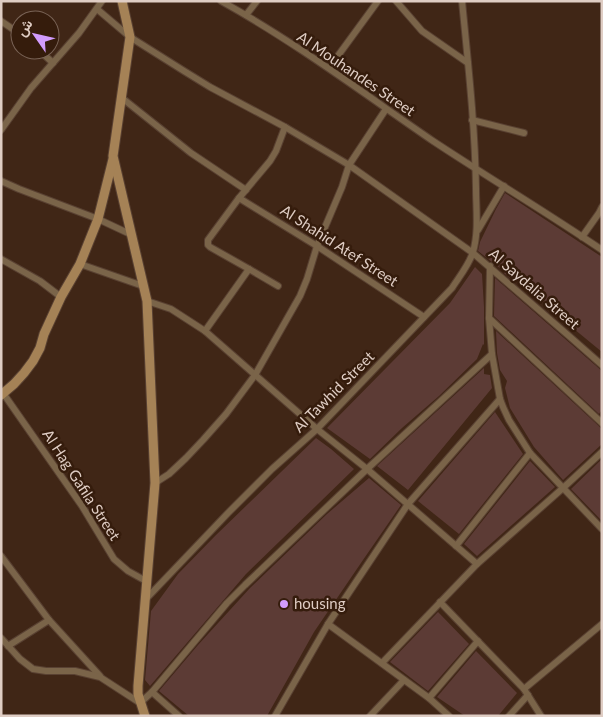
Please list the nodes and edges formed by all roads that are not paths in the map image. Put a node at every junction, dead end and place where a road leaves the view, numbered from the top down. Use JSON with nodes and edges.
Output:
{"nodes":[{"id":1,"x":102,"y":1,"type":"edge"},
{"id":2,"x":122,"y":1,"type":"edge"},
{"id":3,"x":220,"y":1,"type":"edge"},
{"id":4,"x":257,"y":1,"type":"edge"},
{"id":5,"x":378,"y":1,"type":"edge"},
{"id":6,"x":396,"y":1,"type":"edge"},
{"id":7,"x":462,"y":1,"type":"edge"},
{"id":8,"x":97,"y":9,"type":"junction"},
{"id":9,"x":246,"y":15,"type":"junction"},
{"id":10,"x":130,"y":37,"type":"junction"},
{"id":11,"x":50,"y":60,"type":"edge"},
{"id":12,"x":53,"y":63,"type":"junction"},
{"id":13,"x":468,"y":63,"type":"junction"},
{"id":14,"x":329,"y":68,"type":"junction"},
{"id":15,"x":122,"y":98,"type":"junction"},
{"id":16,"x":386,"y":109,"type":"junction"},
{"id":17,"x":472,"y":120,"type":"junction"},
{"id":18,"x":286,"y":126,"type":"junction"},
{"id":19,"x":1,"y":130,"type":"edge"},
{"id":20,"x":524,"y":133,"type":"dead end"},
{"id":21,"x":113,"y":156,"type":"junction"},
{"id":22,"x":349,"y":165,"type":"junction"},
{"id":23,"x":476,"y":170,"type":"junction"},
{"id":24,"x":1,"y":181,"type":"edge"},
{"id":25,"x":504,"y":186,"type":"junction"},
{"id":26,"x":246,"y":190,"type":"junction"},
{"id":27,"x":239,"y":198,"type":"junction"},
{"id":28,"x":602,"y":207,"type":"edge"},
{"id":29,"x":98,"y":219,"type":"junction"},
{"id":30,"x":477,"y":232,"type":"junction"},
{"id":31,"x":130,"y":234,"type":"junction"},
{"id":32,"x":582,"y":237,"type":"junction"},
{"id":33,"x":317,"y":246,"type":"junction"},
{"id":34,"x":602,"y":250,"type":"edge"},
{"id":35,"x":473,"y":252,"type":"junction"},
{"id":36,"x":1,"y":259,"type":"edge"},
{"id":37,"x":80,"y":264,"type":"junction"},
{"id":38,"x":490,"y":266,"type":"junction"},
{"id":39,"x":249,"y":269,"type":"junction"},
{"id":40,"x":143,"y":286,"type":"junction"},
{"id":41,"x":278,"y":286,"type":"dead end"},
{"id":42,"x":61,"y":297,"type":"junction"},
{"id":43,"x":147,"y":301,"type":"junction"},
{"id":44,"x":424,"y":317,"type":"junction"},
{"id":45,"x":488,"y":318,"type":"junction"},
{"id":46,"x":205,"y":331,"type":"junction"},
{"id":47,"x":492,"y":354,"type":"junction"},
{"id":48,"x":602,"y":365,"type":"edge"},
{"id":49,"x":255,"y":375,"type":"junction"},
{"id":50,"x":2,"y":394,"type":"edge"},
{"id":51,"x":500,"y":399,"type":"junction"},
{"id":52,"x":602,"y":423,"type":"edge"},
{"id":53,"x":317,"y":429,"type":"junction"},
{"id":54,"x":602,"y":452,"type":"edge"},
{"id":55,"x":530,"y":453,"type":"junction"},
{"id":56,"x":367,"y":468,"type":"junction"},
{"id":57,"x":155,"y":483,"type":"junction"},
{"id":58,"x":564,"y":488,"type":"junction"},
{"id":59,"x":408,"y":504,"type":"junction"},
{"id":60,"x":602,"y":529,"type":"edge"},
{"id":61,"x":456,"y":546,"type":"junction"},
{"id":62,"x":1,"y":556,"type":"edge"},
{"id":63,"x":477,"y":564,"type":"junction"},
{"id":64,"x":146,"y":581,"type":"junction"},
{"id":65,"x":145,"y":600,"type":"junction"},
{"id":66,"x":440,"y":602,"type":"junction"},
{"id":67,"x":49,"y":620,"type":"junction"},
{"id":68,"x":328,"y":624,"type":"junction"},
{"id":69,"x":602,"y":624,"type":"edge"},
{"id":70,"x":1,"y":638,"type":"edge"},
{"id":71,"x":478,"y":641,"type":"junction"},
{"id":72,"x":8,"y":646,"type":"junction"},
{"id":73,"x":382,"y":663,"type":"junction"},
{"id":74,"x":100,"y":677,"type":"junction"},
{"id":75,"x":404,"y":680,"type":"junction"},
{"id":76,"x":524,"y":689,"type":"junction"},
{"id":77,"x":152,"y":692,"type":"junction"},
{"id":78,"x":528,"y":695,"type":"junction"},
{"id":79,"x":429,"y":698,"type":"junction"},
{"id":80,"x":140,"y":702,"type":"junction"},
{"id":81,"x":145,"y":716,"type":"edge"},
{"id":82,"x":179,"y":716,"type":"edge"},
{"id":83,"x":275,"y":716,"type":"edge"},
{"id":84,"x":370,"y":716,"type":"edge"},
{"id":85,"x":449,"y":716,"type":"edge"},
{"id":86,"x":509,"y":716,"type":"edge"},
{"id":87,"x":541,"y":716,"type":"edge"}],
"edges":[{"from":1,"to":8,"type":"street"},
{"from":2,"to":10,"type":"main road"},
{"from":3,"to":9,"type":"street","name":"Al Mouhandes Street"},
{"from":4,"to":9,"type":"street"},
{"from":5,"to":14,"type":"street"},
{"from":6,"to":13,"type":"street"},
{"from":7,"to":13,"type":"street","name":"Al Tawhid Street"},
{"from":8,"to":10,"type":"street","name":"Al Saydalia Street"},
{"from":8,"to":12,"type":"street"},
{"from":9,"to":14,"type":"street","name":"Al Mouhandes Street"},
{"from":10,"to":15,"type":"main road"},
{"from":10,"to":18,"type":"street","name":"Al Saydalia Street"},
{"from":11,"to":12,"type":"street"},
{"from":12,"to":19,"type":"street"},
{"from":13,"to":17,"type":"street","name":"Al Tawhid Street"},
{"from":14,"to":16,"type":"street","name":"Al Mouhandes Street"},
{"from":15,"to":21,"type":"main road"},
{"from":15,"to":26,"type":"street"},
{"from":16,"to":22,"type":"street"},
{"from":16,"to":23,"type":"street","name":"Al Mouhandes Street"},
{"from":17,"to":20,"type":"street"},
{"from":17,"to":23,"type":"street","name":"Al Tawhid Street"},
{"from":18,"to":22,"type":"street","name":"Al Saydalia Street"},
{"from":18,"to":26,"type":"street"},
{"from":21,"to":29,"type":"main road"},
{"from":21,"to":31,"type":"main road"},
{"from":22,"to":33,"type":"street"},
{"from":22,"to":35,"type":"street","name":"Al Saydalia Street"},
{"from":23,"to":25,"type":"street","name":"Al Mouhandes Street"},
{"from":23,"to":30,"type":"street","name":"Al Tawhid Street"},
{"from":24,"to":29,"type":"street"},
{"from":25,"to":30,"type":"street"},
{"from":25,"to":32,"type":"street","name":"Al Mouhandes Street"},
{"from":26,"to":27,"type":"street"},
{"from":27,"to":33,"type":"street","name":"Al Shahid Atef Street"},
{"from":27,"to":39,"type":"street"},
{"from":28,"to":32,"type":"street"},
{"from":29,"to":31,"type":"street"},
{"from":29,"to":37,"type":"main road"},
{"from":30,"to":35,"type":"street","name":"Al Tawhid Street"},
{"from":31,"to":40,"type":"main road"},
{"from":32,"to":34,"type":"street","name":"Al Mouhandes Street"},
{"from":33,"to":44,"type":"street","name":"Al Shahid Atef Street"},
{"from":33,"to":49,"type":"street"},
{"from":35,"to":38,"type":"street","name":"Al Saydalia Street"},
{"from":35,"to":44,"type":"street","name":"Al Tawhid Street"},
{"from":36,"to":42,"type":"street"},
{"from":37,"to":40,"type":"street"},
{"from":37,"to":42,"type":"main road"},
{"from":38,"to":45,"type":"street"},
{"from":38,"to":48,"type":"street","name":"Al Saydalia Street"},
{"from":39,"to":41,"type":"street"},
{"from":39,"to":46,"type":"street"},
{"from":40,"to":43,"type":"main road"},
{"from":42,"to":50,"type":"main road"},
{"from":43,"to":46,"type":"street"},
{"from":43,"to":57,"type":"main road"},
{"from":44,"to":53,"type":"street","name":"Al Tawhid Street"},
{"from":45,"to":47,"type":"street"},
{"from":45,"to":52,"type":"street"},
{"from":46,"to":49,"type":"street"},
{"from":47,"to":51,"type":"street"},
{"from":47,"to":56,"type":"street"},
{"from":49,"to":53,"type":"street"},
{"from":49,"to":57,"type":"street"},
{"from":50,"to":64,"type":"street","name":"Al Hag Gafila Street"},
{"from":51,"to":55,"type":"street"},
{"from":51,"to":59,"type":"street"},
{"from":53,"to":56,"type":"street"},
{"from":53,"to":65,"type":"street","name":"Al Tawhid Street"},
{"from":54,"to":58,"type":"street"},
{"from":55,"to":58,"type":"street"},
{"from":55,"to":61,"type":"street"},
{"from":56,"to":59,"type":"street"},
{"from":56,"to":77,"type":"street"},
{"from":57,"to":64,"type":"main road"},
{"from":58,"to":60,"type":"street"},
{"from":58,"to":63,"type":"street"},
{"from":59,"to":61,"type":"street"},
{"from":59,"to":68,"type":"street"},
{"from":61,"to":63,"type":"street"},
{"from":62,"to":67,"type":"street"},
{"from":63,"to":66,"type":"street"},
{"from":64,"to":65,"type":"main road"},
{"from":65,"to":80,"type":"main road"},
{"from":66,"to":71,"type":"street"},
{"from":66,"to":73,"type":"street"},
{"from":67,"to":72,"type":"street"},
{"from":67,"to":74,"type":"street"},
{"from":68,"to":73,"type":"street"},
{"from":68,"to":83,"type":"street"},
{"from":69,"to":76,"type":"street"},
{"from":70,"to":72,"type":"street"},
{"from":71,"to":76,"type":"street"},
{"from":71,"to":79,"type":"street"},
{"from":72,"to":74,"type":"street"},
{"from":73,"to":75,"type":"street"},
{"from":74,"to":80,"type":"street"},
{"from":75,"to":79,"type":"street"},
{"from":75,"to":84,"type":"street"},
{"from":76,"to":78,"type":"street"},
{"from":77,"to":80,"type":"street"},
{"from":77,"to":82,"type":"street"},
{"from":78,"to":86,"type":"street"},
{"from":78,"to":87,"type":"street"},
{"from":79,"to":85,"type":"street"},
{"from":80,"to":81,"type":"main road"}]}
